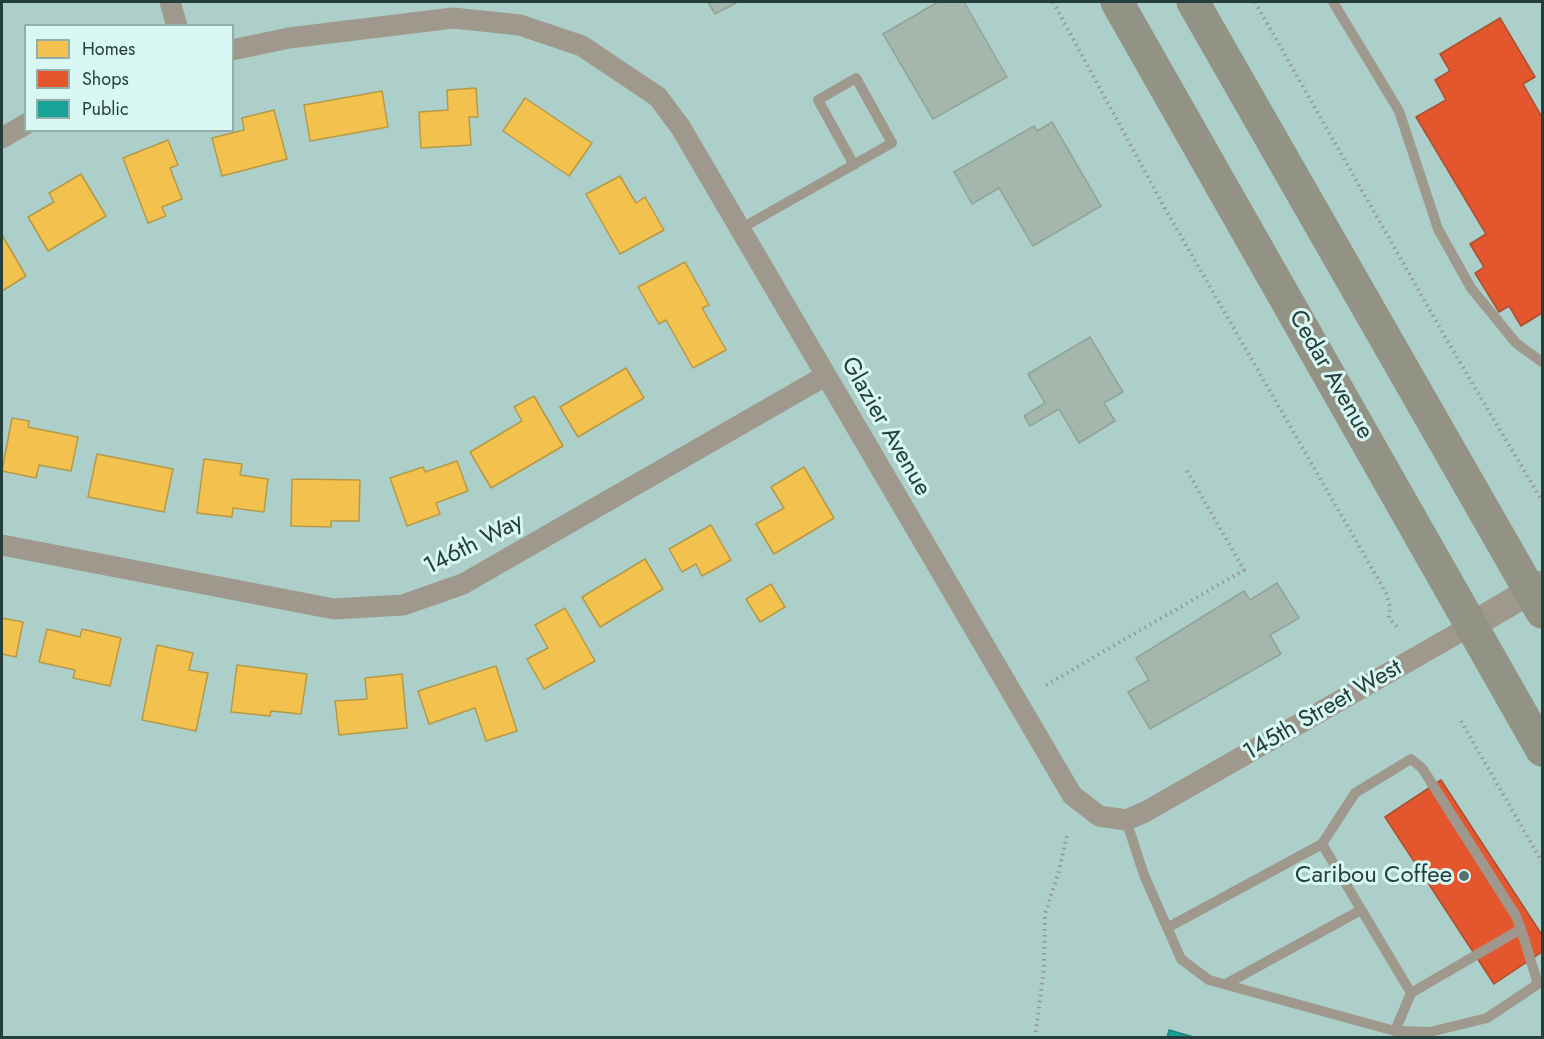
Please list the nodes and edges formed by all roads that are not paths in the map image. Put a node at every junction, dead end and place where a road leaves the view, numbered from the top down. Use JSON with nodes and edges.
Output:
{"nodes":[{"id":1,"x":170,"y":2,"type":"edge"},
{"id":2,"x":1117,"y":2,"type":"edge"},
{"id":3,"x":1193,"y":2,"type":"edge"},
{"id":4,"x":1333,"y":2,"type":"edge"},
{"id":5,"x":176,"y":24,"type":"edge"},
{"id":6,"x":234,"y":50,"type":"edge"},
{"id":7,"x":24,"y":125,"type":"edge"},
{"id":8,"x":2,"y":138,"type":"edge"},
{"id":9,"x":854,"y":165,"type":"junction"},
{"id":10,"x":740,"y":229,"type":"junction"},
{"id":11,"x":1542,"y":362,"type":"edge"},
{"id":12,"x":825,"y":376,"type":"junction"},
{"id":13,"x":2,"y":545,"type":"edge"},
{"id":14,"x":1539,"y":595,"type":"edge"},
{"id":15,"x":1472,"y":625,"type":"junction"},
{"id":16,"x":1542,"y":750,"type":"edge"},
{"id":17,"x":1126,"y":820,"type":"junction"},
{"id":18,"x":1322,"y":844,"type":"junction"},
{"id":19,"x":1361,"y":910,"type":"junction"},
{"id":20,"x":1167,"y":928,"type":"junction"},
{"id":21,"x":1521,"y":929,"type":"junction"},
{"id":22,"x":1226,"y":984,"type":"junction"},
{"id":23,"x":1411,"y":993,"type":"junction"},
{"id":24,"x":1395,"y":1031,"type":"junction"}],
"edges":[{"from":1,"to":5,"type":"street"},
{"from":2,"to":15,"type":"highway","name":"Cedar Avenue"},
{"from":3,"to":14,"type":"highway"},
{"from":4,"to":11,"type":"lane"},
{"from":6,"to":10,"type":"street","name":"Glazier Avenue"},
{"from":7,"to":8,"type":"street"},
{"from":9,"to":9,"type":"lane"},
{"from":9,"to":10,"type":"lane"},
{"from":10,"to":12,"type":"street","name":"Glazier Avenue"},
{"from":12,"to":13,"type":"street","name":"146th Way"},
{"from":12,"to":17,"type":"street","name":"Glazier Avenue"},
{"from":14,"to":15,"type":"street","name":"145th Street West"},
{"from":15,"to":16,"type":"highway","name":"Cedar Avenue"},
{"from":15,"to":17,"type":"street","name":"145th Street West"},
{"from":17,"to":20,"type":"lane"},
{"from":18,"to":19,"type":"lane"},
{"from":18,"to":20,"type":"lane"},
{"from":18,"to":21,"type":"lane"},
{"from":19,"to":22,"type":"lane"},
{"from":19,"to":23,"type":"lane"},
{"from":20,"to":22,"type":"lane"},
{"from":21,"to":23,"type":"lane"},
{"from":21,"to":24,"type":"lane"},
{"from":22,"to":24,"type":"lane"},
{"from":23,"to":24,"type":"lane"}]}
